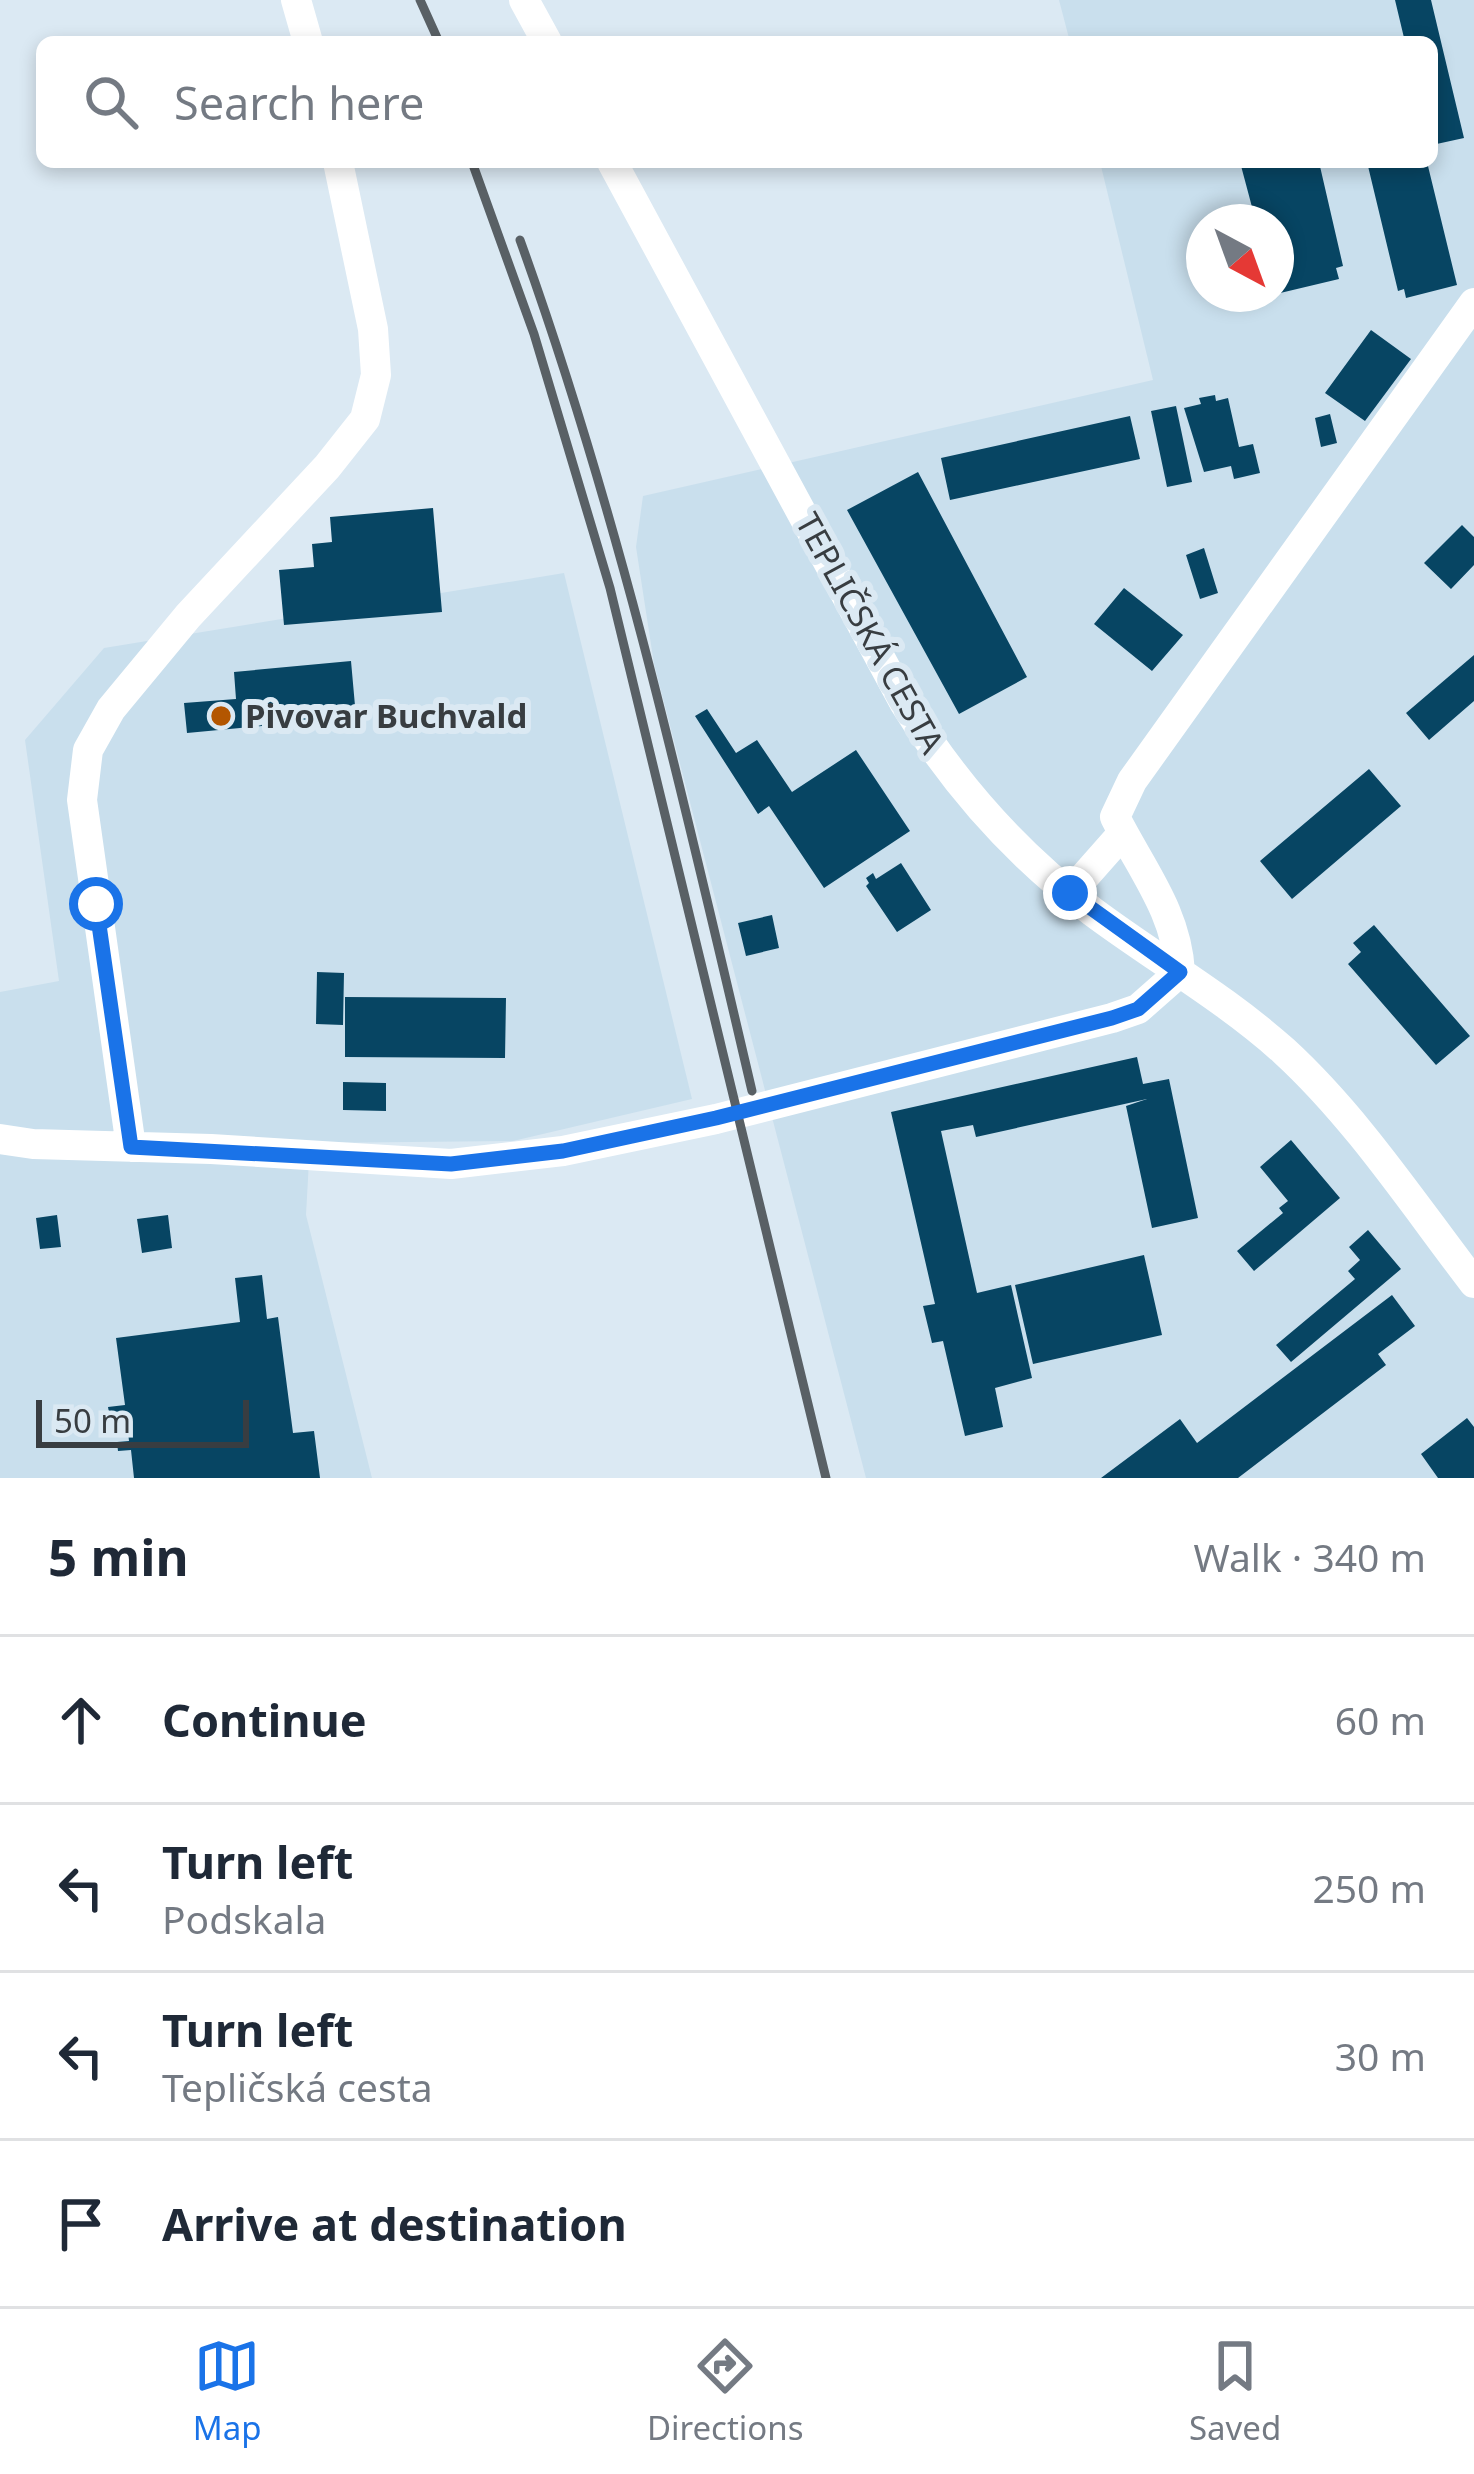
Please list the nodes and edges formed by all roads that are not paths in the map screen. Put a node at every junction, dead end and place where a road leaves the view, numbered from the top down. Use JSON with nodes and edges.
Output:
{"nodes":[{"id":1,"x":296,"y":0,"type":"edge"},
{"id":2,"x":524,"y":0,"type":"edge"},
{"id":3,"x":306,"y":36,"type":"edge"},
{"id":4,"x":544,"y":36,"type":"edge"},
{"id":5,"x":339,"y":168,"type":"edge"},
{"id":6,"x":615,"y":168,"type":"edge"},
{"id":7,"x":1474,"y":303,"type":"edge"},
{"id":8,"x":1123,"y":833,"type":"junction"},
{"id":9,"x":1070,"y":893,"type":"junction"},
{"id":10,"x":1180,"y":972,"type":"junction"},
{"id":11,"x":0,"y":1138,"type":"edge"},
{"id":12,"x":131,"y":1147,"type":"junction"},
{"id":13,"x":1474,"y":1283,"type":"edge"}],
"edges":[{"from":1,"to":3,"type":"street"},
{"from":2,"to":4,"type":"street"},
{"from":5,"to":12,"type":"street"},
{"from":6,"to":9,"type":"street","name":"TEPLIČSKÁ CESTA"},
{"from":7,"to":8,"type":"street"},
{"from":8,"to":9,"type":"street"},
{"from":8,"to":10,"type":"street"},
{"from":9,"to":10,"type":"street","name":"TEPLIČSKÁ CESTA"},
{"from":10,"to":12,"type":"street"},
{"from":10,"to":13,"type":"street","name":"TEPLIČSKÁ CESTA"},
{"from":11,"to":12,"type":"street"}]}
